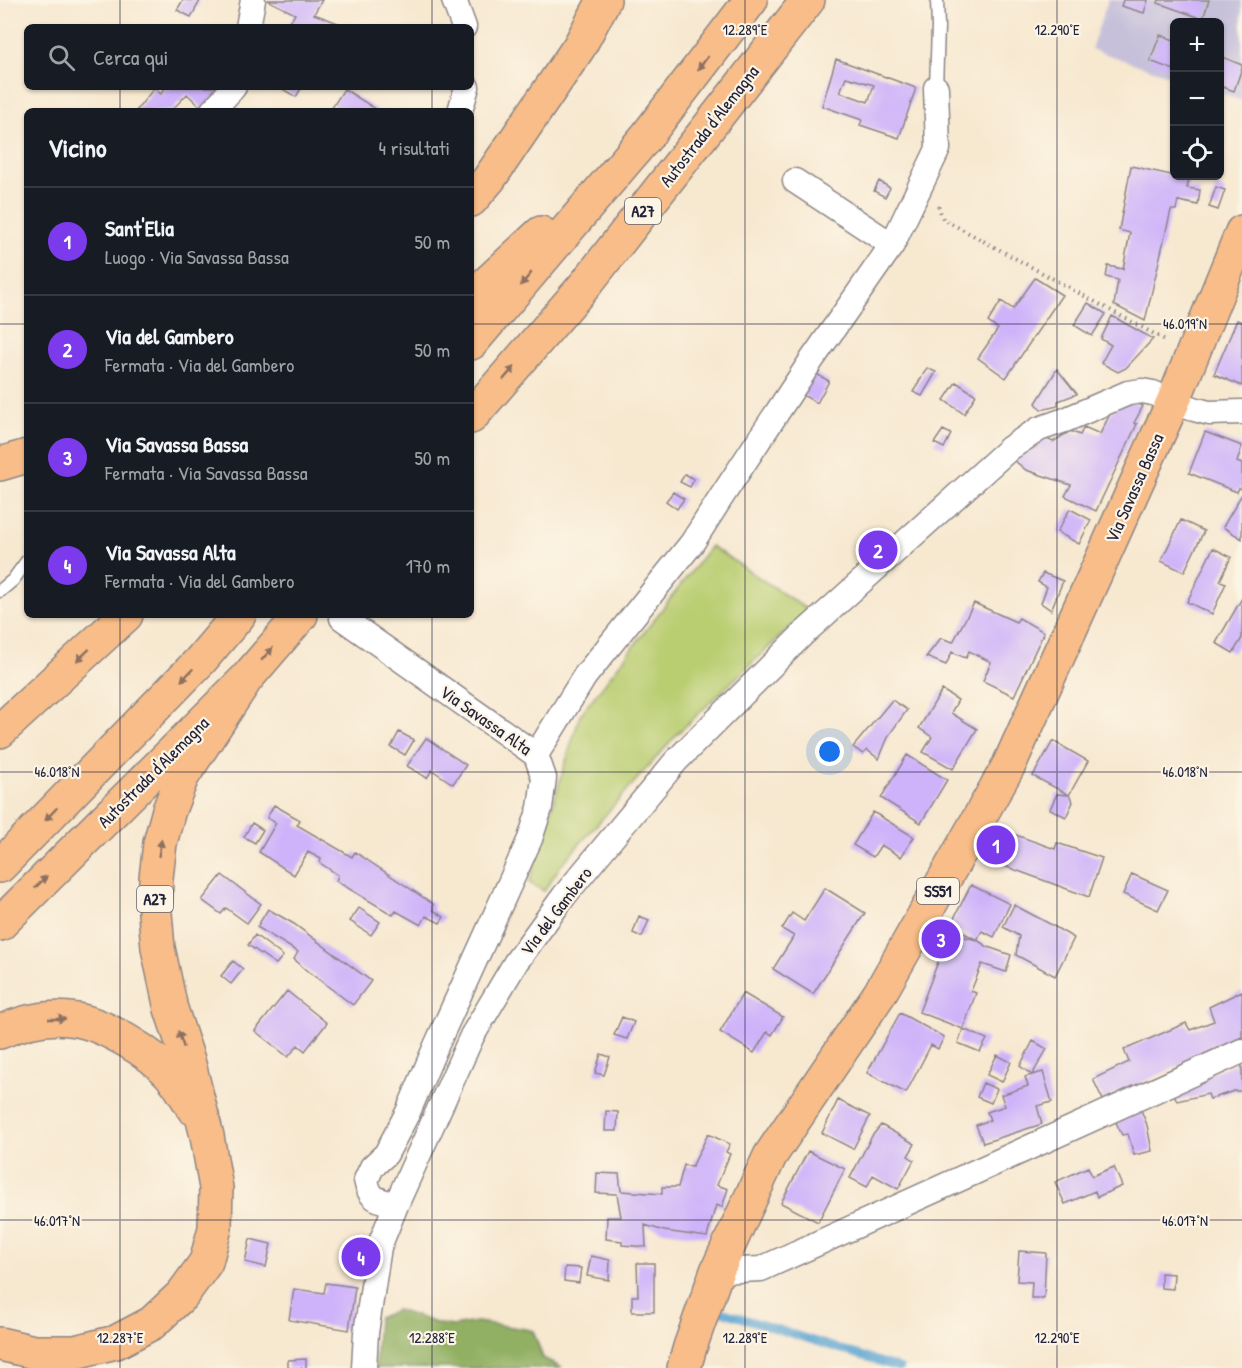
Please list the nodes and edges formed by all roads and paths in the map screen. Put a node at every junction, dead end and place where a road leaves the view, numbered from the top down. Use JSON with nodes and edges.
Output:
{"nodes":[{"id":1,"x":253,"y":0,"type":"edge"},
{"id":2,"x":454,"y":0,"type":"edge"},
{"id":3,"x":604,"y":0,"type":"edge"},
{"id":4,"x":751,"y":0,"type":"edge"},
{"id":5,"x":808,"y":0,"type":"edge"},
{"id":6,"x":937,"y":0,"type":"edge"},
{"id":7,"x":249,"y":24,"type":"edge"},
{"id":8,"x":463,"y":24,"type":"edge"},
{"id":9,"x":936,"y":88,"type":"joint"},
{"id":10,"x":231,"y":90,"type":"edge"},
{"id":11,"x":466,"y":90,"type":"edge"},
{"id":12,"x":215,"y":108,"type":"edge"},
{"id":13,"x":461,"y":108,"type":"edge"},
{"id":14,"x":646,"y":137,"type":"junction"},
{"id":15,"x":795,"y":181,"type":"dead end"},
{"id":16,"x":474,"y":196,"type":"edge"},
{"id":17,"x":943,"y":219,"type":"dead end"},
{"id":18,"x":1242,"y":231,"type":"edge"},
{"id":19,"x":891,"y":245,"type":"junction"},
{"id":20,"x":474,"y":295,"type":"edge"},
{"id":21,"x":1148,"y":331,"type":"dead end"},
{"id":22,"x":474,"y":339,"type":"edge"},
{"id":23,"x":1173,"y":402,"type":"junction"},
{"id":24,"x":1242,"y":412,"type":"edge"},
{"id":25,"x":474,"y":414,"type":"edge"},
{"id":26,"x":24,"y":457,"type":"edge"},
{"id":27,"x":0,"y":464,"type":"edge"},
{"id":28,"x":24,"y":565,"type":"edge"},
{"id":29,"x":0,"y":591,"type":"edge"},
{"id":30,"x":123,"y":618,"type":"edge"},
{"id":31,"x":236,"y":618,"type":"edge"},
{"id":32,"x":298,"y":618,"type":"edge"},
{"id":33,"x":342,"y":618,"type":"dead end"},
{"id":34,"x":246,"y":679,"type":"junction"},
{"id":35,"x":0,"y":731,"type":"edge"},
{"id":36,"x":536,"y":755,"type":"junction"},
{"id":37,"x":0,"y":866,"type":"edge"},
{"id":38,"x":0,"y":924,"type":"edge"},
{"id":39,"x":0,"y":1032,"type":"edge"},
{"id":40,"x":1242,"y":1051,"type":"edge"},
{"id":41,"x":207,"y":1136,"type":"junction"},
{"id":42,"x":396,"y":1205,"type":"junction"},
{"id":43,"x":717,"y":1271,"type":"junction"},
{"id":44,"x":0,"y":1344,"type":"edge"},
{"id":45,"x":364,"y":1368,"type":"edge"},
{"id":46,"x":684,"y":1368,"type":"edge"}],
"edges":[{"from":1,"to":7,"type":"street"},
{"from":2,"to":8,"type":"street"},
{"from":3,"to":16,"type":"main road"},
{"from":4,"to":14,"type":"main road","number":"A27","one_way":true},
{"from":25,"to":5,"type":"main road","name":"Autostrada d'Alemagna","number":"A27","one_way":true},
{"from":6,"to":9,"type":"lane"},
{"from":9,"to":19,"type":"street"},
{"from":10,"to":12,"type":"street"},
{"from":11,"to":13,"type":"street"},
{"from":14,"to":20,"type":"main road","number":"A27"},
{"from":14,"to":22,"type":"main road","number":"A27","one_way":true},
{"from":15,"to":19,"type":"street"},
{"from":17,"to":21,"type":"path"},
{"from":18,"to":23,"type":"main road","name":"Via Savassa Bassa","number":"SS51"},
{"from":19,"to":36,"type":"street"},
{"from":23,"to":24,"type":"street","name":"Via del Gambero"},
{"from":23,"to":42,"type":"street","name":"Via del Gambero"},
{"from":23,"to":43,"type":"main road","name":"Via Savassa Bassa","number":"SS51"},
{"from":26,"to":27,"type":"main road"},
{"from":28,"to":29,"type":"lane"},
{"from":30,"to":35,"type":"main road","one_way":true},
{"from":31,"to":37,"type":"main road","one_way":true},
{"from":34,"to":32,"type":"main road","name":"Autostrada d'Alemagna","number":"A27","one_way":true},
{"from":33,"to":36,"type":"street","name":"Via Savassa Alta"},
{"from":38,"to":34,"type":"main road","name":"Autostrada d'Alemagna","number":"A27","one_way":true},
{"from":41,"to":34,"type":"main road","number":"A27","one_way":true},
{"from":36,"to":42,"type":"street","name":"Via Savassa Alta"},
{"from":39,"to":41,"type":"main road","number":"A27","one_way":true},
{"from":40,"to":43,"type":"street"},
{"from":41,"to":44,"type":"main road","number":"A27"},
{"from":42,"to":45,"type":"street","name":"Via del Gambero"},
{"from":43,"to":46,"type":"main road","name":"Via Savassa Bassa","number":"SS51"}]}
